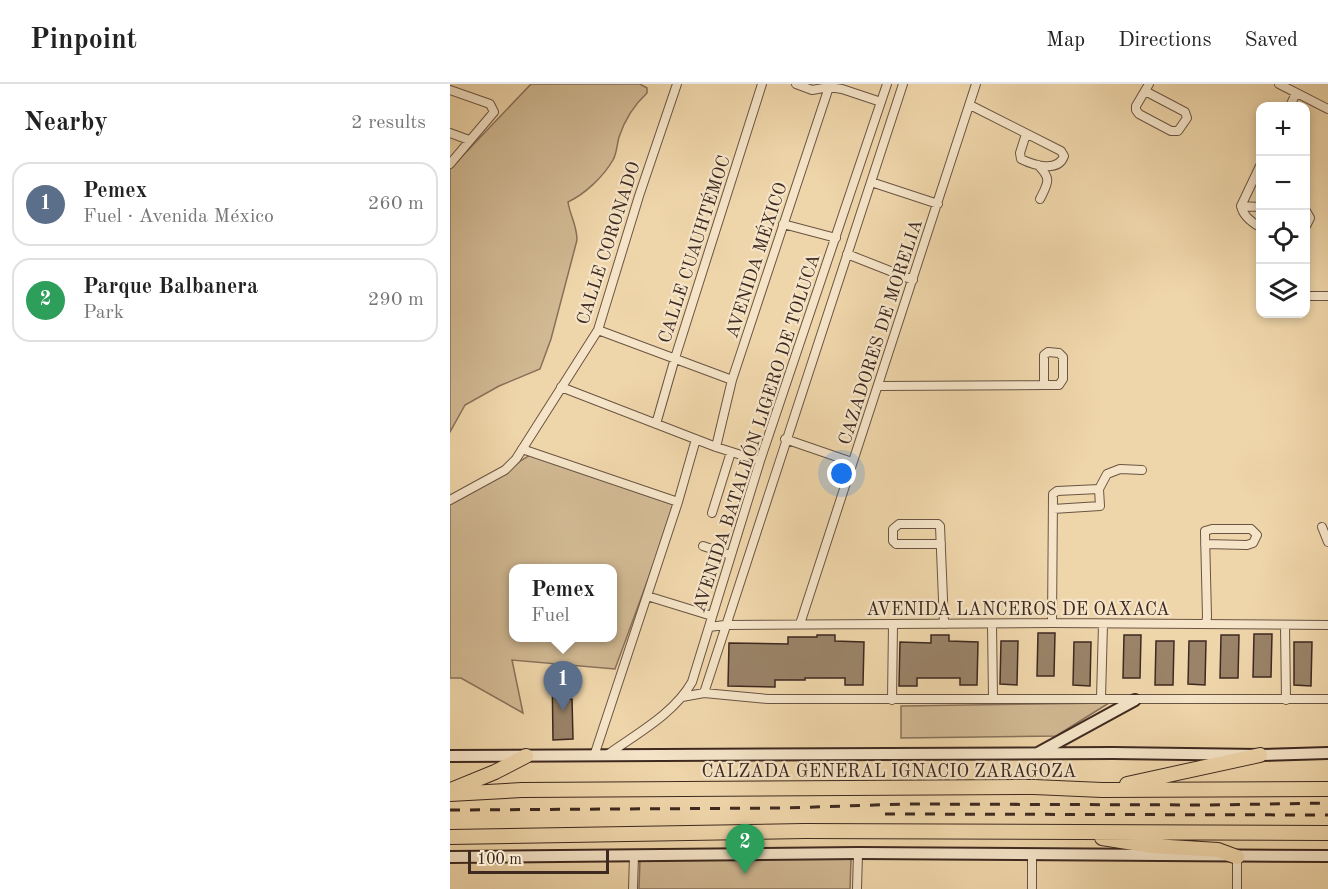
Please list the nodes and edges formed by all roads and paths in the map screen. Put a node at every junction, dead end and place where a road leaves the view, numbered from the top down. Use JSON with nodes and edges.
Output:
{"nodes":[{"id":1,"x":677,"y":84,"type":"edge"},
{"id":2,"x":762,"y":84,"type":"edge"},
{"id":3,"x":796,"y":84,"type":"edge"},
{"id":4,"x":887,"y":84,"type":"edge"},
{"id":5,"x":903,"y":84,"type":"edge"},
{"id":6,"x":976,"y":84,"type":"edge"},
{"id":7,"x":1279,"y":84,"type":"edge"},
{"id":8,"x":830,"y":86,"type":"edge"},
{"id":9,"x":1147,"y":87,"type":"edge"},
{"id":10,"x":450,"y":90,"type":"edge"},
{"id":11,"x":1296,"y":93,"type":"junction"},
{"id":12,"x":881,"y":102,"type":"junction"},
{"id":13,"x":1292,"y":102,"type":"edge"},
{"id":14,"x":970,"y":105,"type":"junction"},
{"id":15,"x":1328,"y":109,"type":"edge"},
{"id":16,"x":450,"y":134,"type":"edge"},
{"id":17,"x":1026,"y":134,"type":"junction"},
{"id":18,"x":469,"y":140,"type":"junction"},
{"id":19,"x":450,"y":164,"type":"edge"},
{"id":20,"x":1038,"y":165,"type":"junction"},
{"id":21,"x":1256,"y":174,"type":"edge"},
{"id":22,"x":871,"y":182,"type":"junction"},
{"id":23,"x":1040,"y":198,"type":"dead end"},
{"id":24,"x":939,"y":204,"type":"junction"},
{"id":25,"x":1241,"y":206,"type":"junction"},
{"id":26,"x":1256,"y":207,"type":"edge"},
{"id":27,"x":783,"y":224,"type":"junction"},
{"id":28,"x":1256,"y":224,"type":"edge"},
{"id":29,"x":836,"y":238,"type":"junction"},
{"id":30,"x":847,"y":254,"type":"junction"},
{"id":31,"x":913,"y":280,"type":"junction"},
{"id":32,"x":1310,"y":296,"type":"edge"},
{"id":33,"x":1328,"y":296,"type":"edge"},
{"id":34,"x":598,"y":330,"type":"junction"},
{"id":35,"x":675,"y":358,"type":"junction"},
{"id":36,"x":732,"y":381,"type":"junction"},
{"id":37,"x":1044,"y":385,"type":"junction"},
{"id":38,"x":879,"y":386,"type":"junction"},
{"id":39,"x":561,"y":387,"type":"junction"},
{"id":40,"x":656,"y":424,"type":"junction"},
{"id":41,"x":696,"y":439,"type":"junction"},
{"id":42,"x":786,"y":439,"type":"junction"},
{"id":43,"x":716,"y":447,"type":"junction"},
{"id":44,"x":522,"y":449,"type":"junction"},
{"id":45,"x":731,"y":452,"type":"junction"},
{"id":46,"x":760,"y":460,"type":"junction"},
{"id":47,"x":852,"y":462,"type":"junction"},
{"id":48,"x":1142,"y":470,"type":"dead end"},
{"id":49,"x":1099,"y":489,"type":"junction"},
{"id":50,"x":450,"y":500,"type":"edge"},
{"id":51,"x":678,"y":502,"type":"junction"},
{"id":52,"x":1053,"y":509,"type":"junction"},
{"id":53,"x":712,"y":513,"type":"dead end"},
{"id":54,"x":1322,"y":527,"type":"dead end"},
{"id":55,"x":1328,"y":542,"type":"edge"},
{"id":56,"x":941,"y":544,"type":"junction"},
{"id":57,"x":1205,"y":544,"type":"junction"},
{"id":58,"x":703,"y":546,"type":"dead end"},
{"id":59,"x":730,"y":555,"type":"junction"},
{"id":60,"x":647,"y":596,"type":"junction"},
{"id":61,"x":712,"y":616,"type":"junction"},
{"id":62,"x":1052,"y":623,"type":"junction"},
{"id":63,"x":800,"y":624,"type":"junction"},
{"id":64,"x":893,"y":624,"type":"junction"},
{"id":65,"x":944,"y":624,"type":"junction"},
{"id":66,"x":992,"y":624,"type":"junction"},
{"id":67,"x":1103,"y":624,"type":"junction"},
{"id":68,"x":1206,"y":624,"type":"junction"},
{"id":69,"x":725,"y":625,"type":"junction"},
{"id":70,"x":1285,"y":625,"type":"junction"},
{"id":71,"x":1328,"y":625,"type":"edge"},
{"id":72,"x":709,"y":627,"type":"junction"},
{"id":73,"x":704,"y":693,"type":"junction"},
{"id":74,"x":682,"y":697,"type":"junction"},
{"id":75,"x":1101,"y":698,"type":"junction"},
{"id":76,"x":993,"y":699,"type":"junction"},
{"id":77,"x":1328,"y":699,"type":"edge"},
{"id":78,"x":892,"y":700,"type":"junction"},
{"id":79,"x":1135,"y":700,"type":"junction"},
{"id":80,"x":1286,"y":700,"type":"junction"},
{"id":81,"x":1328,"y":753,"type":"edge"},
{"id":82,"x":1036,"y":754,"type":"junction"},
{"id":83,"x":1260,"y":755,"type":"junction"},
{"id":84,"x":450,"y":756,"type":"edge"},
{"id":85,"x":526,"y":756,"type":"junction"},
{"id":86,"x":600,"y":756,"type":"junction"},
{"id":87,"x":1328,"y":789,"type":"edge"},
{"id":88,"x":1102,"y":790,"type":"junction"},
{"id":89,"x":450,"y":793,"type":"edge"},
{"id":90,"x":1076,"y":832,"type":"junction"},
{"id":91,"x":1328,"y":833,"type":"edge"},
{"id":92,"x":450,"y":837,"type":"edge"},
{"id":93,"x":858,"y":854,"type":"junction"},
{"id":94,"x":634,"y":855,"type":"junction"},
{"id":95,"x":1032,"y":855,"type":"junction"},
{"id":96,"x":1328,"y":856,"type":"edge"},
{"id":97,"x":450,"y":857,"type":"edge"},
{"id":98,"x":1237,"y":857,"type":"junction"},
{"id":99,"x":633,"y":889,"type":"edge"},
{"id":100,"x":857,"y":889,"type":"edge"},
{"id":101,"x":1032,"y":889,"type":"edge"},
{"id":102,"x":1237,"y":889,"type":"edge"}],
"edges":[{"from":1,"to":34,"type":"street","name":"CALLE CORONADO"},
{"from":2,"to":35,"type":"street","name":"CALLE CUAUHTÉMOC"},
{"from":3,"to":8,"type":"street"},
{"from":4,"to":12,"type":"street","name":"AVENIDA BATALLÓN LIGERO DE TOLUCA"},
{"from":5,"to":22,"type":"street","name":"AVENIDA BATALLÓN LIGERO DE TOLUCA"},
{"from":6,"to":14,"type":"street","name":"CAZADORES DE MORELIA"},
{"from":7,"to":11,"type":"street"},
{"from":8,"to":12,"type":"street"},
{"from":8,"to":27,"type":"street","name":"AVENIDA MÉXICO"},
{"from":9,"to":9,"type":"street"},
{"from":10,"to":18,"type":"street"},
{"from":11,"to":13,"type":"street"},
{"from":11,"to":15,"type":"street"},
{"from":12,"to":29,"type":"street","name":"AVENIDA BATALLÓN LIGERO DE TOLUCA"},
{"from":14,"to":17,"type":"street"},
{"from":14,"to":24,"type":"street","name":"CAZADORES DE MORELIA"},
{"from":16,"to":18,"type":"street"},
{"from":17,"to":20,"type":"street"},
{"from":17,"to":20,"type":"street"},
{"from":18,"to":19,"type":"street"},
{"from":20,"to":23,"type":"street"},
{"from":21,"to":25,"type":"street"},
{"from":22,"to":24,"type":"street"},
{"from":22,"to":30,"type":"street","name":"AVENIDA BATALLÓN LIGERO DE TOLUCA"},
{"from":24,"to":31,"type":"street","name":"CAZADORES DE MORELIA"},
{"from":25,"to":26,"type":"street"},
{"from":25,"to":28,"type":"street"},
{"from":27,"to":29,"type":"street"},
{"from":27,"to":36,"type":"street","name":"AVENIDA MÉXICO"},
{"from":29,"to":46,"type":"street","name":"AVENIDA BATALLÓN LIGERO DE TOLUCA"},
{"from":30,"to":31,"type":"street"},
{"from":30,"to":42,"type":"street","name":"AVENIDA BATALLÓN LIGERO DE TOLUCA"},
{"from":31,"to":38,"type":"street","name":"CAZADORES DE MORELIA"},
{"from":32,"to":33,"type":"street"},
{"from":34,"to":35,"type":"street"},
{"from":34,"to":39,"type":"street","name":"CALLE CORONADO"},
{"from":35,"to":36,"type":"street"},
{"from":35,"to":40,"type":"street","name":"CALLE CUAUHTÉMOC"},
{"from":36,"to":43,"type":"street","name":"AVENIDA MÉXICO"},
{"from":37,"to":37,"type":"street"},
{"from":37,"to":38,"type":"street"},
{"from":38,"to":47,"type":"street","name":"CAZADORES DE MORELIA"},
{"from":39,"to":40,"type":"street"},
{"from":39,"to":44,"type":"street","name":"CALLE CORONADO"},
{"from":40,"to":41,"type":"street"},
{"from":41,"to":43,"type":"street"},
{"from":41,"to":51,"type":"street"},
{"from":42,"to":47,"type":"street"},
{"from":42,"to":69,"type":"street","name":"AVENIDA BATALLÓN LIGERO DE TOLUCA"},
{"from":43,"to":45,"type":"street"},
{"from":44,"to":50,"type":"street","name":"CALLE CORONADO"},
{"from":44,"to":51,"type":"street"},
{"from":45,"to":46,"type":"street"},
{"from":45,"to":53,"type":"street"},
{"from":46,"to":59,"type":"street","name":"AVENIDA BATALLÓN LIGERO DE TOLUCA"},
{"from":47,"to":63,"type":"street","name":"CAZADORES DE MORELIA"},
{"from":48,"to":49,"type":"street"},
{"from":49,"to":52,"type":"street"},
{"from":49,"to":52,"type":"street"},
{"from":51,"to":60,"type":"street"},
{"from":52,"to":62,"type":"street"},
{"from":54,"to":55,"type":"street"},
{"from":56,"to":56,"type":"street"},
{"from":56,"to":65,"type":"street"},
{"from":57,"to":57,"type":"street"},
{"from":57,"to":68,"type":"street"},
{"from":58,"to":59,"type":"street"},
{"from":59,"to":61,"type":"street","name":"AVENIDA BATALLÓN LIGERO DE TOLUCA"},
{"from":60,"to":61,"type":"street"},
{"from":60,"to":86,"type":"street"},
{"from":61,"to":72,"type":"street","name":"AVENIDA BATALLÓN LIGERO DE TOLUCA"},
{"from":62,"to":66,"type":"street","name":"AVENIDA LANCEROS DE OAXACA"},
{"from":62,"to":67,"type":"street","name":"AVENIDA LANCEROS DE OAXACA"},
{"from":63,"to":64,"type":"street","name":"AVENIDA LANCEROS DE OAXACA"},
{"from":63,"to":69,"type":"street","name":"AVENIDA LANCEROS DE OAXACA"},
{"from":64,"to":65,"type":"street","name":"AVENIDA LANCEROS DE OAXACA"},
{"from":64,"to":78,"type":"street"},
{"from":65,"to":66,"type":"street","name":"AVENIDA LANCEROS DE OAXACA"},
{"from":66,"to":76,"type":"street"},
{"from":67,"to":68,"type":"street","name":"AVENIDA LANCEROS DE OAXACA"},
{"from":67,"to":75,"type":"street"},
{"from":68,"to":70,"type":"street","name":"AVENIDA LANCEROS DE OAXACA"},
{"from":69,"to":72,"type":"street","name":"AVENIDA LANCEROS DE OAXACA"},
{"from":69,"to":73,"type":"street","name":"AVENIDA BATALLÓN LIGERO DE TOLUCA"},
{"from":70,"to":71,"type":"street","name":"AVENIDA LANCEROS DE OAXACA"},
{"from":70,"to":80,"type":"street"},
{"from":72,"to":74,"type":"street","name":"AVENIDA BATALLÓN LIGERO DE TOLUCA"},
{"from":73,"to":74,"type":"street"},
{"from":73,"to":78,"type":"street"},
{"from":74,"to":86,"type":"street","name":"AVENIDA BATALLÓN LIGERO DE TOLUCA"},
{"from":75,"to":76,"type":"street"},
{"from":75,"to":79,"type":"street"},
{"from":76,"to":78,"type":"street"},
{"from":77,"to":80,"type":"street"},
{"from":79,"to":80,"type":"street"},
{"from":79,"to":82,"type":"main road"},
{"from":81,"to":83,"type":"main road","name":"CALZADA GENERAL IGNACIO ZARAGOZA"},
{"from":82,"to":83,"type":"main road","name":"CALZADA GENERAL IGNACIO ZARAGOZA"},
{"from":82,"to":86,"type":"main road","name":"CALZADA GENERAL IGNACIO ZARAGOZA"},
{"from":83,"to":88,"type":"highway"},
{"from":84,"to":85,"type":"main road","name":"CALZADA GENERAL IGNACIO ZARAGOZA"},
{"from":85,"to":86,"type":"main road","name":"CALZADA GENERAL IGNACIO ZARAGOZA"},
{"from":85,"to":89,"type":"highway"},
{"from":87,"to":88,"type":"highway","name":"CALZADA GENERAL IGNACIO ZARAGOZA"},
{"from":88,"to":89,"type":"highway","name":"CALZADA GENERAL IGNACIO ZARAGOZA"},
{"from":90,"to":91,"type":"highway"},
{"from":90,"to":92,"type":"highway"},
{"from":90,"to":98,"type":"highway"},
{"from":93,"to":94,"type":"main road"},
{"from":93,"to":95,"type":"main road"},
{"from":93,"to":100,"type":"street"},
{"from":94,"to":97,"type":"main road"},
{"from":94,"to":99,"type":"street"},
{"from":95,"to":98,"type":"main road"},
{"from":95,"to":101,"type":"street"},
{"from":96,"to":98,"type":"main road"},
{"from":98,"to":102,"type":"street"}]}
